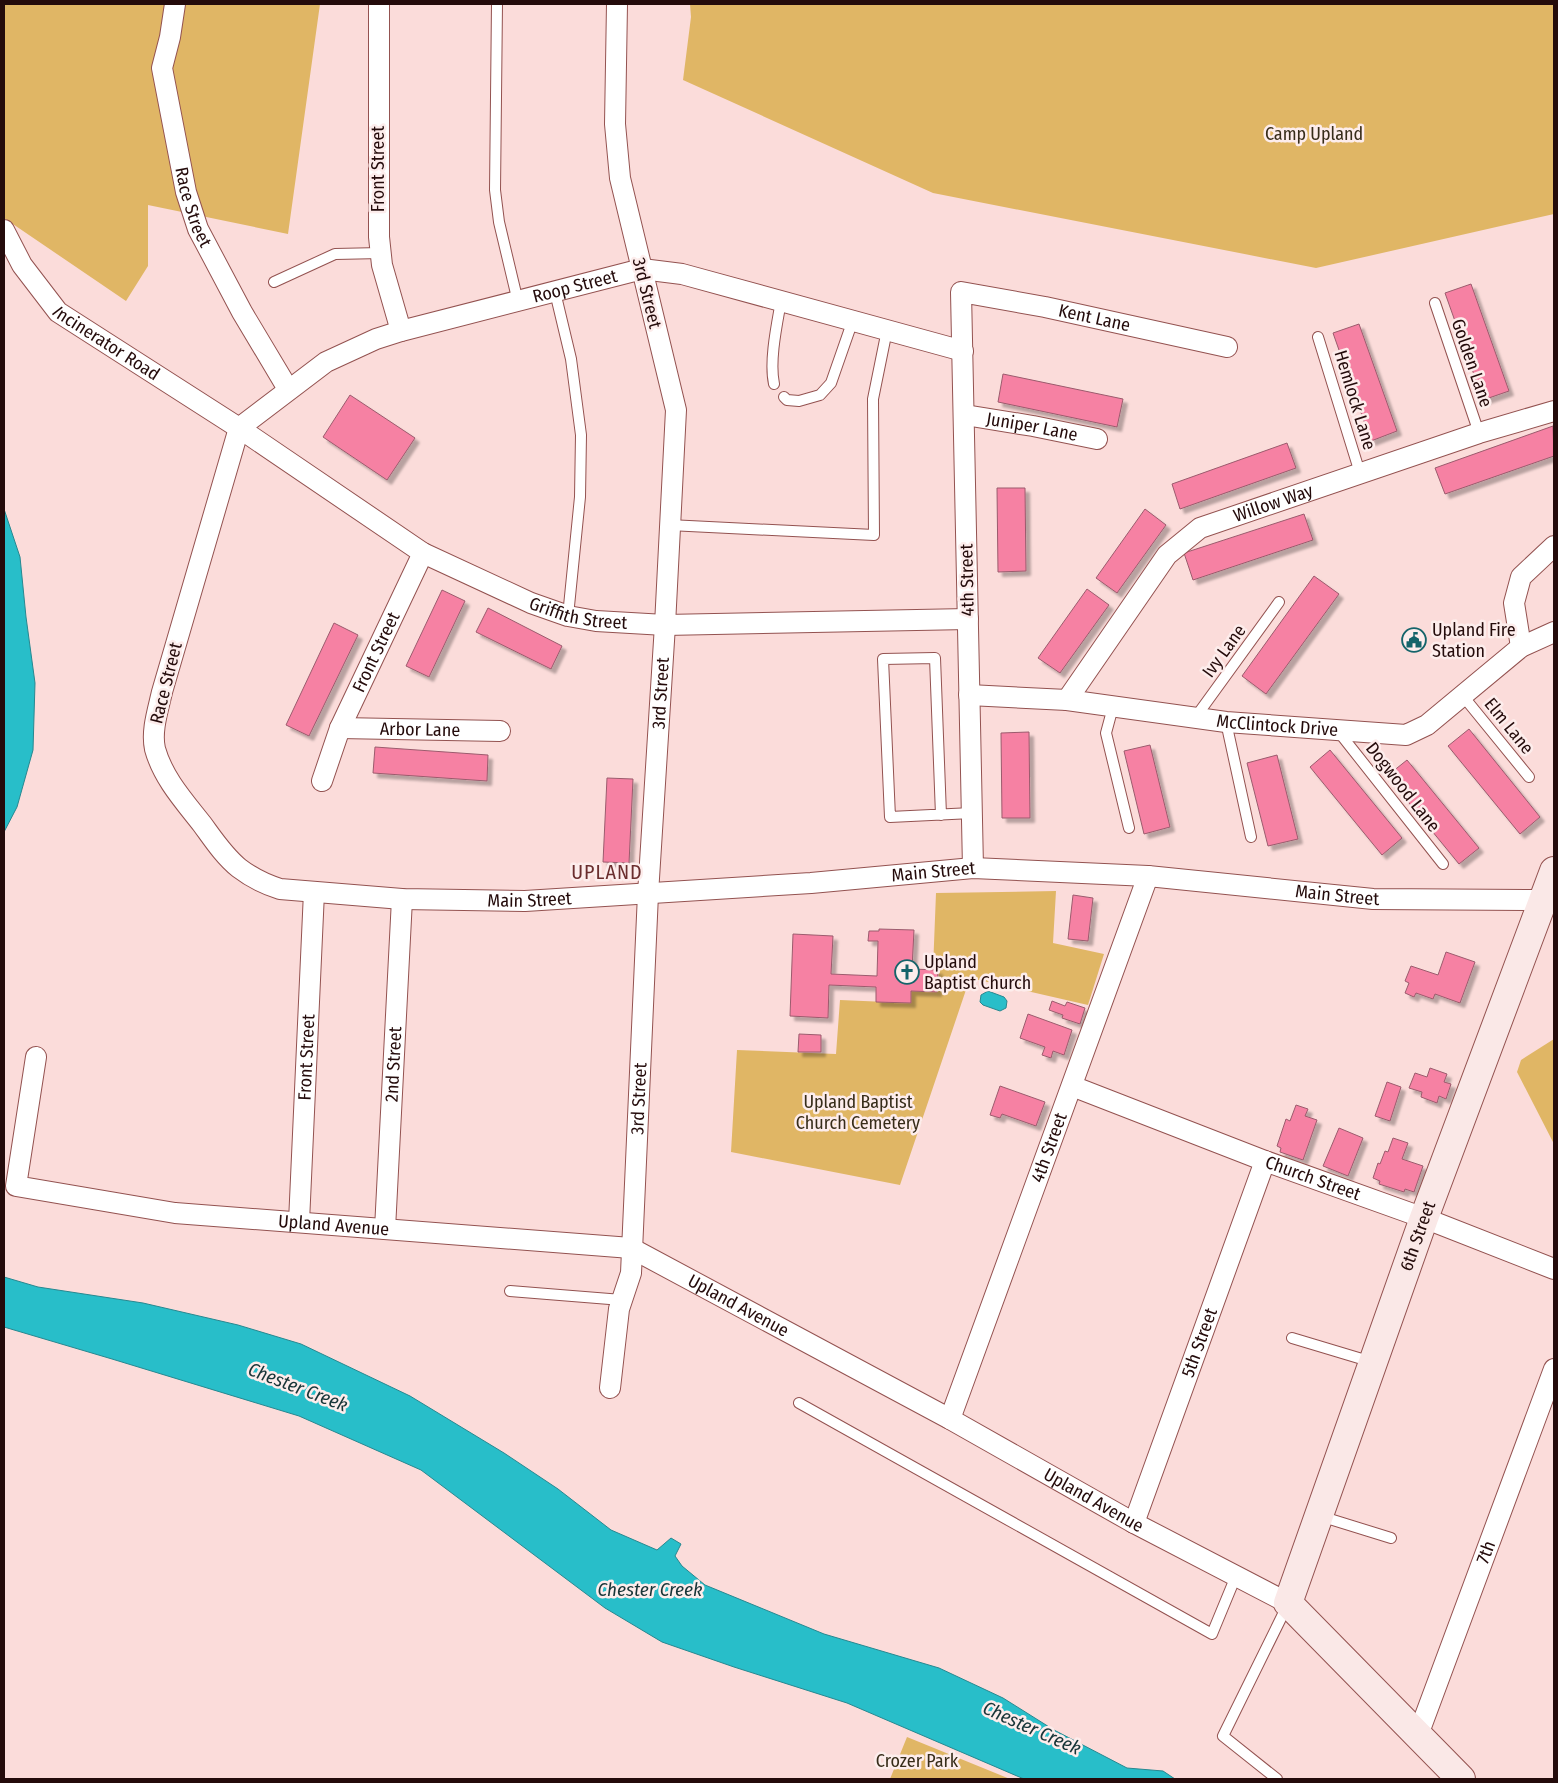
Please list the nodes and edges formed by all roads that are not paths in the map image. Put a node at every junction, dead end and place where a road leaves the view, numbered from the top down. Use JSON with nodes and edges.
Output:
{"nodes":[{"id":1,"x":175,"y":4,"type":"edge"},
{"id":2,"x":379,"y":4,"type":"edge"},
{"id":3,"x":496,"y":4,"type":"edge"},
{"id":4,"x":617,"y":4,"type":"edge"},
{"id":5,"x":4,"y":230,"type":"edge"},
{"id":6,"x":381,"y":253,"type":"junction"},
{"id":7,"x":642,"y":269,"type":"junction"},
{"id":8,"x":274,"y":282,"type":"dead end"},
{"id":9,"x":555,"y":292,"type":"junction"},
{"id":10,"x":961,"y":292,"type":"joint"},
{"id":11,"x":781,"y":301,"type":"junction"},
{"id":12,"x":518,"y":302,"type":"junction"},
{"id":13,"x":1435,"y":304,"type":"dead end"},
{"id":14,"x":853,"y":320,"type":"junction"},
{"id":15,"x":401,"y":330,"type":"junction"},
{"id":16,"x":887,"y":330,"type":"junction"},
{"id":17,"x":1318,"y":337,"type":"dead end"},
{"id":18,"x":1227,"y":347,"type":"dead end"},
{"id":19,"x":963,"y":350,"type":"junction"},
{"id":20,"x":774,"y":384,"type":"dead end"},
{"id":21,"x":288,"y":389,"type":"junction"},
{"id":22,"x":784,"y":397,"type":"dead end"},
{"id":23,"x":1554,"y":411,"type":"edge"},
{"id":24,"x":965,"y":415,"type":"junction"},
{"id":25,"x":239,"y":428,"type":"junction"},
{"id":26,"x":1479,"y":433,"type":"junction"},
{"id":27,"x":1097,"y":439,"type":"dead end"},
{"id":28,"x":1360,"y":473,"type":"junction"},
{"id":29,"x":669,"y":526,"type":"junction"},
{"id":30,"x":1554,"y":546,"type":"edge"},
{"id":31,"x":423,"y":553,"type":"junction"},
{"id":32,"x":1279,"y":602,"type":"dead end"},
{"id":33,"x":568,"y":616,"type":"junction"},
{"id":34,"x":968,"y":619,"type":"junction"},
{"id":35,"x":666,"y":625,"type":"junction"},
{"id":36,"x":1554,"y":632,"type":"edge"},
{"id":37,"x":1521,"y":647,"type":"junction"},
{"id":38,"x":969,"y":695,"type":"junction"},
{"id":39,"x":1464,"y":696,"type":"junction"},
{"id":40,"x":1067,"y":700,"type":"junction"},
{"id":41,"x":1114,"y":707,"type":"junction"},
{"id":42,"x":1195,"y":718,"type":"junction"},
{"id":43,"x":1226,"y":722,"type":"junction"},
{"id":44,"x":340,"y":728,"type":"junction"},
{"id":45,"x":500,"y":731,"type":"dead end"},
{"id":46,"x":1338,"y":731,"type":"junction"},
{"id":47,"x":1529,"y":777,"type":"dead end"},
{"id":48,"x":322,"y":781,"type":"dead end"},
{"id":49,"x":972,"y":814,"type":"junction"},
{"id":50,"x":941,"y":815,"type":"junction"},
{"id":51,"x":1129,"y":828,"type":"dead end"},
{"id":52,"x":1251,"y":838,"type":"dead end"},
{"id":53,"x":1443,"y":864,"type":"dead end"},
{"id":54,"x":973,"y":868,"type":"junction"},
{"id":55,"x":1554,"y":871,"type":"edge"},
{"id":56,"x":1148,"y":876,"type":"junction"},
{"id":57,"x":314,"y":892,"type":"junction"},
{"id":58,"x":648,"y":894,"type":"junction"},
{"id":59,"x":402,"y":899,"type":"junction"},
{"id":60,"x":1549,"y":900,"type":"edge"},
{"id":61,"x":36,"y":1057,"type":"dead end"},
{"id":62,"x":1072,"y":1086,"type":"junction"},
{"id":63,"x":1265,"y":1161,"type":"junction"},
{"id":64,"x":1424,"y":1218,"type":"junction"},
{"id":65,"x":299,"y":1222,"type":"junction"},
{"id":66,"x":386,"y":1229,"type":"junction"},
{"id":67,"x":631,"y":1248,"type":"junction"},
{"id":68,"x":1554,"y":1269,"type":"edge"},
{"id":69,"x":510,"y":1291,"type":"dead end"},
{"id":70,"x":622,"y":1300,"type":"junction"},
{"id":71,"x":1292,"y":1338,"type":"dead end"},
{"id":72,"x":1373,"y":1363,"type":"junction"},
{"id":73,"x":1554,"y":1368,"type":"edge"},
{"id":74,"x":610,"y":1388,"type":"dead end"},
{"id":75,"x":799,"y":1403,"type":"dead end"},
{"id":76,"x":950,"y":1419,"type":"junction"},
{"id":77,"x":1319,"y":1516,"type":"junction"},
{"id":78,"x":1134,"y":1523,"type":"junction"},
{"id":79,"x":1390,"y":1538,"type":"dead end"},
{"id":80,"x":1236,"y":1576,"type":"junction"},
{"id":81,"x":1288,"y":1603,"type":"junction"},
{"id":82,"x":1418,"y":1735,"type":"junction"},
{"id":83,"x":1277,"y":1779,"type":"edge"},
{"id":84,"x":1461,"y":1779,"type":"edge"}],
"edges":[{"from":1,"to":21,"type":"street","name":"Race Street"},
{"from":2,"to":6,"type":"street","name":"Front Street"},
{"from":3,"to":12,"type":"lane"},
{"from":4,"to":7,"type":"street","name":"3rd Street"},
{"from":5,"to":25,"type":"street","name":"Incinerator Road"},
{"from":6,"to":8,"type":"lane"},
{"from":6,"to":15,"type":"street","name":"Front Street"},
{"from":7,"to":9,"type":"street","name":"Roop Street"},
{"from":7,"to":11,"type":"street","name":"Roop Street"},
{"from":7,"to":29,"type":"street","name":"3rd Street"},
{"from":9,"to":12,"type":"street","name":"Roop Street"},
{"from":9,"to":33,"type":"lane"},
{"from":10,"to":18,"type":"street","name":"Kent Lane"},
{"from":10,"to":19,"type":"street","name":"4th Street"},
{"from":11,"to":14,"type":"street","name":"Roop Street"},
{"from":11,"to":20,"type":"lane"},
{"from":12,"to":15,"type":"street","name":"Roop Street"},
{"from":13,"to":26,"type":"lane","name":"Golden Lane"},
{"from":14,"to":16,"type":"street","name":"Roop Street"},
{"from":14,"to":22,"type":"lane"},
{"from":15,"to":21,"type":"street","name":"Roop Street"},
{"from":16,"to":19,"type":"street","name":"Roop Street"},
{"from":16,"to":29,"type":"lane"},
{"from":17,"to":28,"type":"lane","name":"Hemlock Lane"},
{"from":19,"to":24,"type":"street","name":"4th Street"},
{"from":21,"to":25,"type":"street","name":"Roop Street"},
{"from":23,"to":26,"type":"street","name":"Willow Way"},
{"from":24,"to":27,"type":"street","name":"Juniper Lane"},
{"from":24,"to":34,"type":"street","name":"4th Street"},
{"from":25,"to":31,"type":"street","name":"Griffith Street"},
{"from":25,"to":57,"type":"street","name":"Race Street"},
{"from":26,"to":28,"type":"street","name":"Willow Way"},
{"from":28,"to":40,"type":"street","name":"Willow Way"},
{"from":29,"to":35,"type":"street","name":"3rd Street"},
{"from":30,"to":37,"type":"street"},
{"from":31,"to":33,"type":"street","name":"Griffith Street"},
{"from":31,"to":44,"type":"street","name":"Front Street"},
{"from":32,"to":42,"type":"lane","name":"Ivy Lane"},
{"from":33,"to":35,"type":"street","name":"Griffith Street"},
{"from":34,"to":35,"type":"street","name":"Griffith Street"},
{"from":34,"to":38,"type":"street","name":"4th Street"},
{"from":35,"to":58,"type":"street","name":"3rd Street"},
{"from":36,"to":37,"type":"street","name":"McClintock Drive"},
{"from":37,"to":39,"type":"street","name":"McClintock Drive"},
{"from":38,"to":40,"type":"street","name":"McClintock Drive"},
{"from":38,"to":49,"type":"street","name":"4th Street"},
{"from":39,"to":46,"type":"street","name":"McClintock Drive"},
{"from":39,"to":47,"type":"lane","name":"Elm Lane"},
{"from":40,"to":41,"type":"street","name":"McClintock Drive"},
{"from":41,"to":42,"type":"street","name":"McClintock Drive"},
{"from":41,"to":51,"type":"lane"},
{"from":42,"to":43,"type":"street","name":"McClintock Drive"},
{"from":43,"to":46,"type":"street","name":"McClintock Drive"},
{"from":43,"to":52,"type":"lane"},
{"from":44,"to":45,"type":"street","name":"Arbor Lane"},
{"from":44,"to":48,"type":"street","name":"Front Street"},
{"from":46,"to":53,"type":"lane","name":"Dogwood Lane"},
{"from":49,"to":50,"type":"lane"},
{"from":49,"to":54,"type":"street","name":"4th Street"},
{"from":50,"to":50,"type":"lane"},
{"from":54,"to":56,"type":"street","name":"Main Street"},
{"from":54,"to":58,"type":"street","name":"Main Street"},
{"from":55,"to":60,"type":"street","name":"6th Street"},
{"from":56,"to":60,"type":"street","name":"Main Street"},
{"from":56,"to":62,"type":"street","name":"4th Street"},
{"from":57,"to":59,"type":"street","name":"Main Street"},
{"from":57,"to":65,"type":"street","name":"Front Street"},
{"from":58,"to":59,"type":"street","name":"Main Street"},
{"from":58,"to":67,"type":"street","name":"3rd Street"},
{"from":59,"to":66,"type":"street","name":"2nd Street"},
{"from":60,"to":64,"type":"street","name":"6th Street"},
{"from":61,"to":65,"type":"street","name":"Upland Avenue"},
{"from":62,"to":63,"type":"street","name":"Church Street"},
{"from":62,"to":76,"type":"street","name":"4th Street"},
{"from":63,"to":64,"type":"street","name":"Church Street"},
{"from":63,"to":78,"type":"street","name":"5th Street"},
{"from":64,"to":68,"type":"street","name":"Church Street"},
{"from":64,"to":72,"type":"street","name":"6th Street"},
{"from":65,"to":66,"type":"street","name":"Upland Avenue"},
{"from":66,"to":67,"type":"street","name":"Upland Avenue"},
{"from":67,"to":70,"type":"street","name":"3rd Street"},
{"from":67,"to":76,"type":"street","name":"Upland Avenue"},
{"from":69,"to":70,"type":"lane"},
{"from":70,"to":74,"type":"street","name":"3rd Street"},
{"from":71,"to":72,"type":"lane"},
{"from":72,"to":77,"type":"street","name":"6th Street"},
{"from":73,"to":82,"type":"street","name":"7th"},
{"from":75,"to":80,"type":"lane"},
{"from":76,"to":78,"type":"street","name":"Upland Avenue"},
{"from":77,"to":79,"type":"lane"},
{"from":77,"to":81,"type":"street","name":"6th Street"},
{"from":78,"to":80,"type":"street","name":"Upland Avenue"},
{"from":80,"to":81,"type":"street","name":"Upland Avenue"},
{"from":81,"to":82,"type":"street","name":"Upland Avenue"},
{"from":81,"to":83,"type":"lane"},
{"from":82,"to":84,"type":"street","name":"Upland Avenue"}]}
